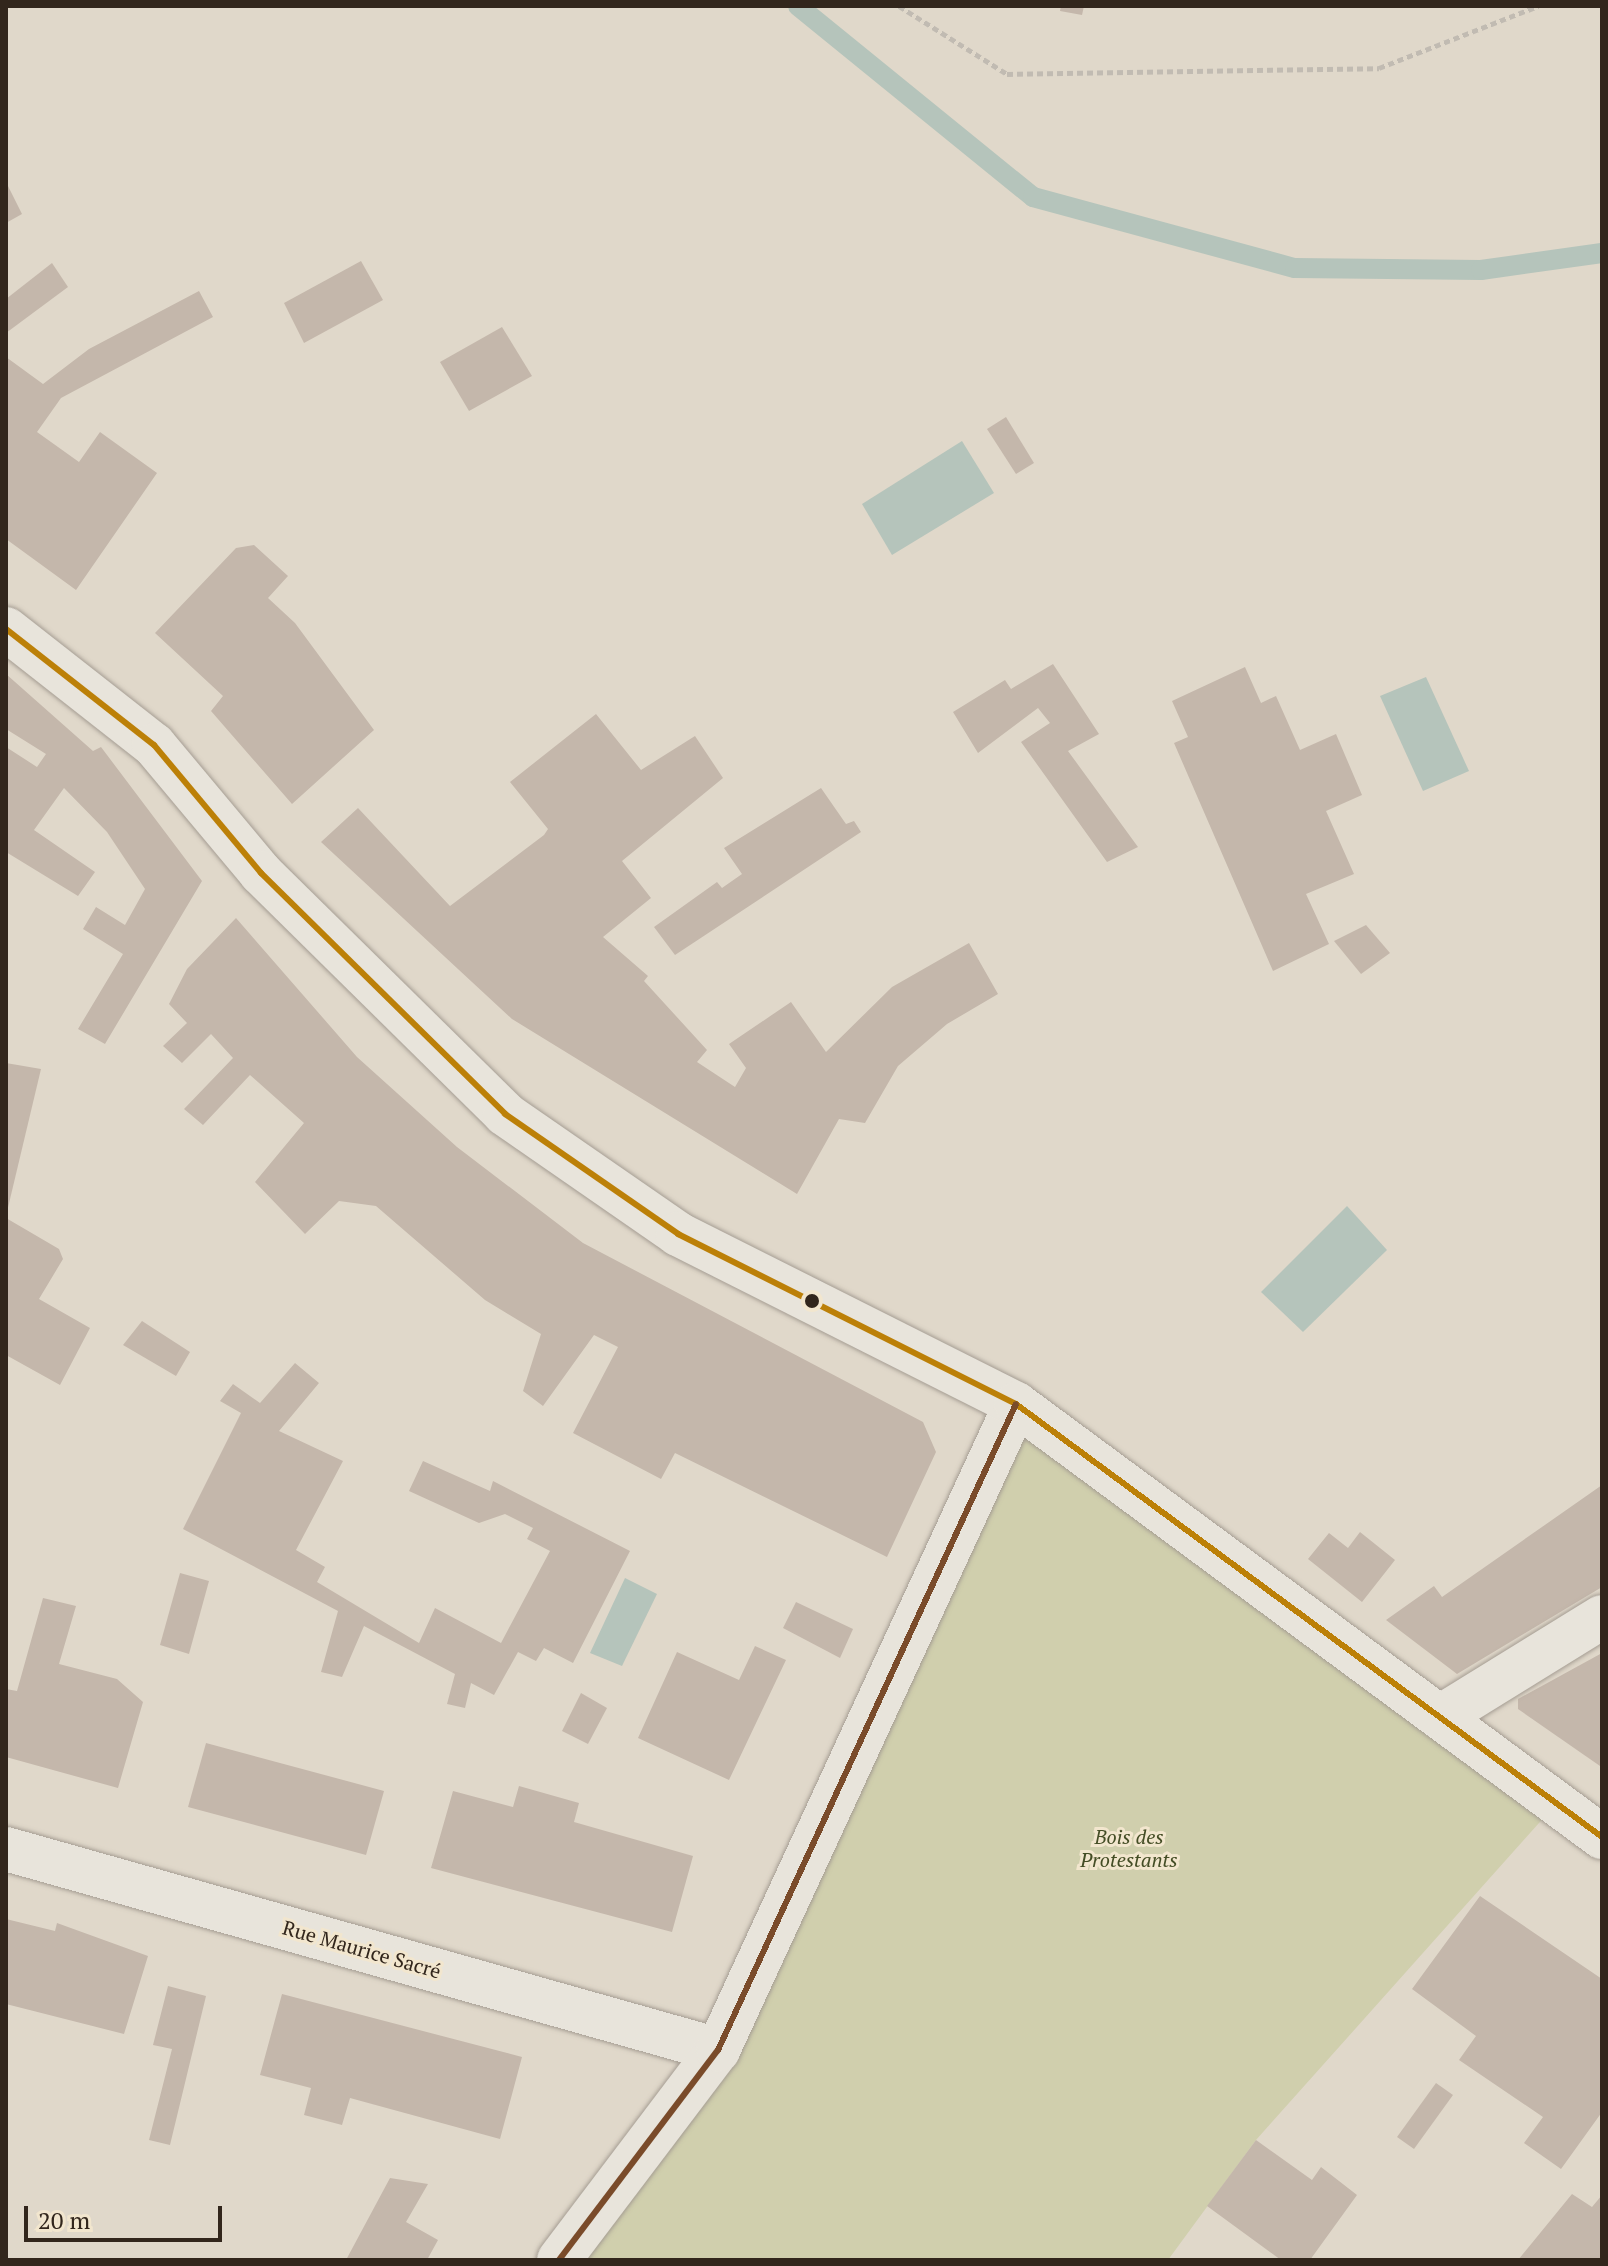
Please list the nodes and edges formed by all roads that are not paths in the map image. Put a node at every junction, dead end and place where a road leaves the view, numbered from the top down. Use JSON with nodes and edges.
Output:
{"nodes":[{"id":1,"x":6,"y":629,"type":"edge"},
{"id":2,"x":1016,"y":1404,"type":"junction"},
{"id":3,"x":1602,"y":1617,"type":"edge"},
{"id":4,"x":1440,"y":1717,"type":"junction"},
{"id":5,"x":1602,"y":1837,"type":"edge"},
{"id":6,"x":6,"y":1849,"type":"edge"},
{"id":7,"x":718,"y":2050,"type":"junction"},
{"id":8,"x":559,"y":2260,"type":"edge"}],
"edges":[{"from":1,"to":2,"type":"main road"},
{"from":2,"to":4,"type":"main road"},
{"from":2,"to":7,"type":"main road"},
{"from":3,"to":4,"type":"main road"},
{"from":4,"to":5,"type":"main road"},
{"from":6,"to":7,"type":"main road","name":"Rue Maurice Sacré"},
{"from":7,"to":8,"type":"main road"}]}
